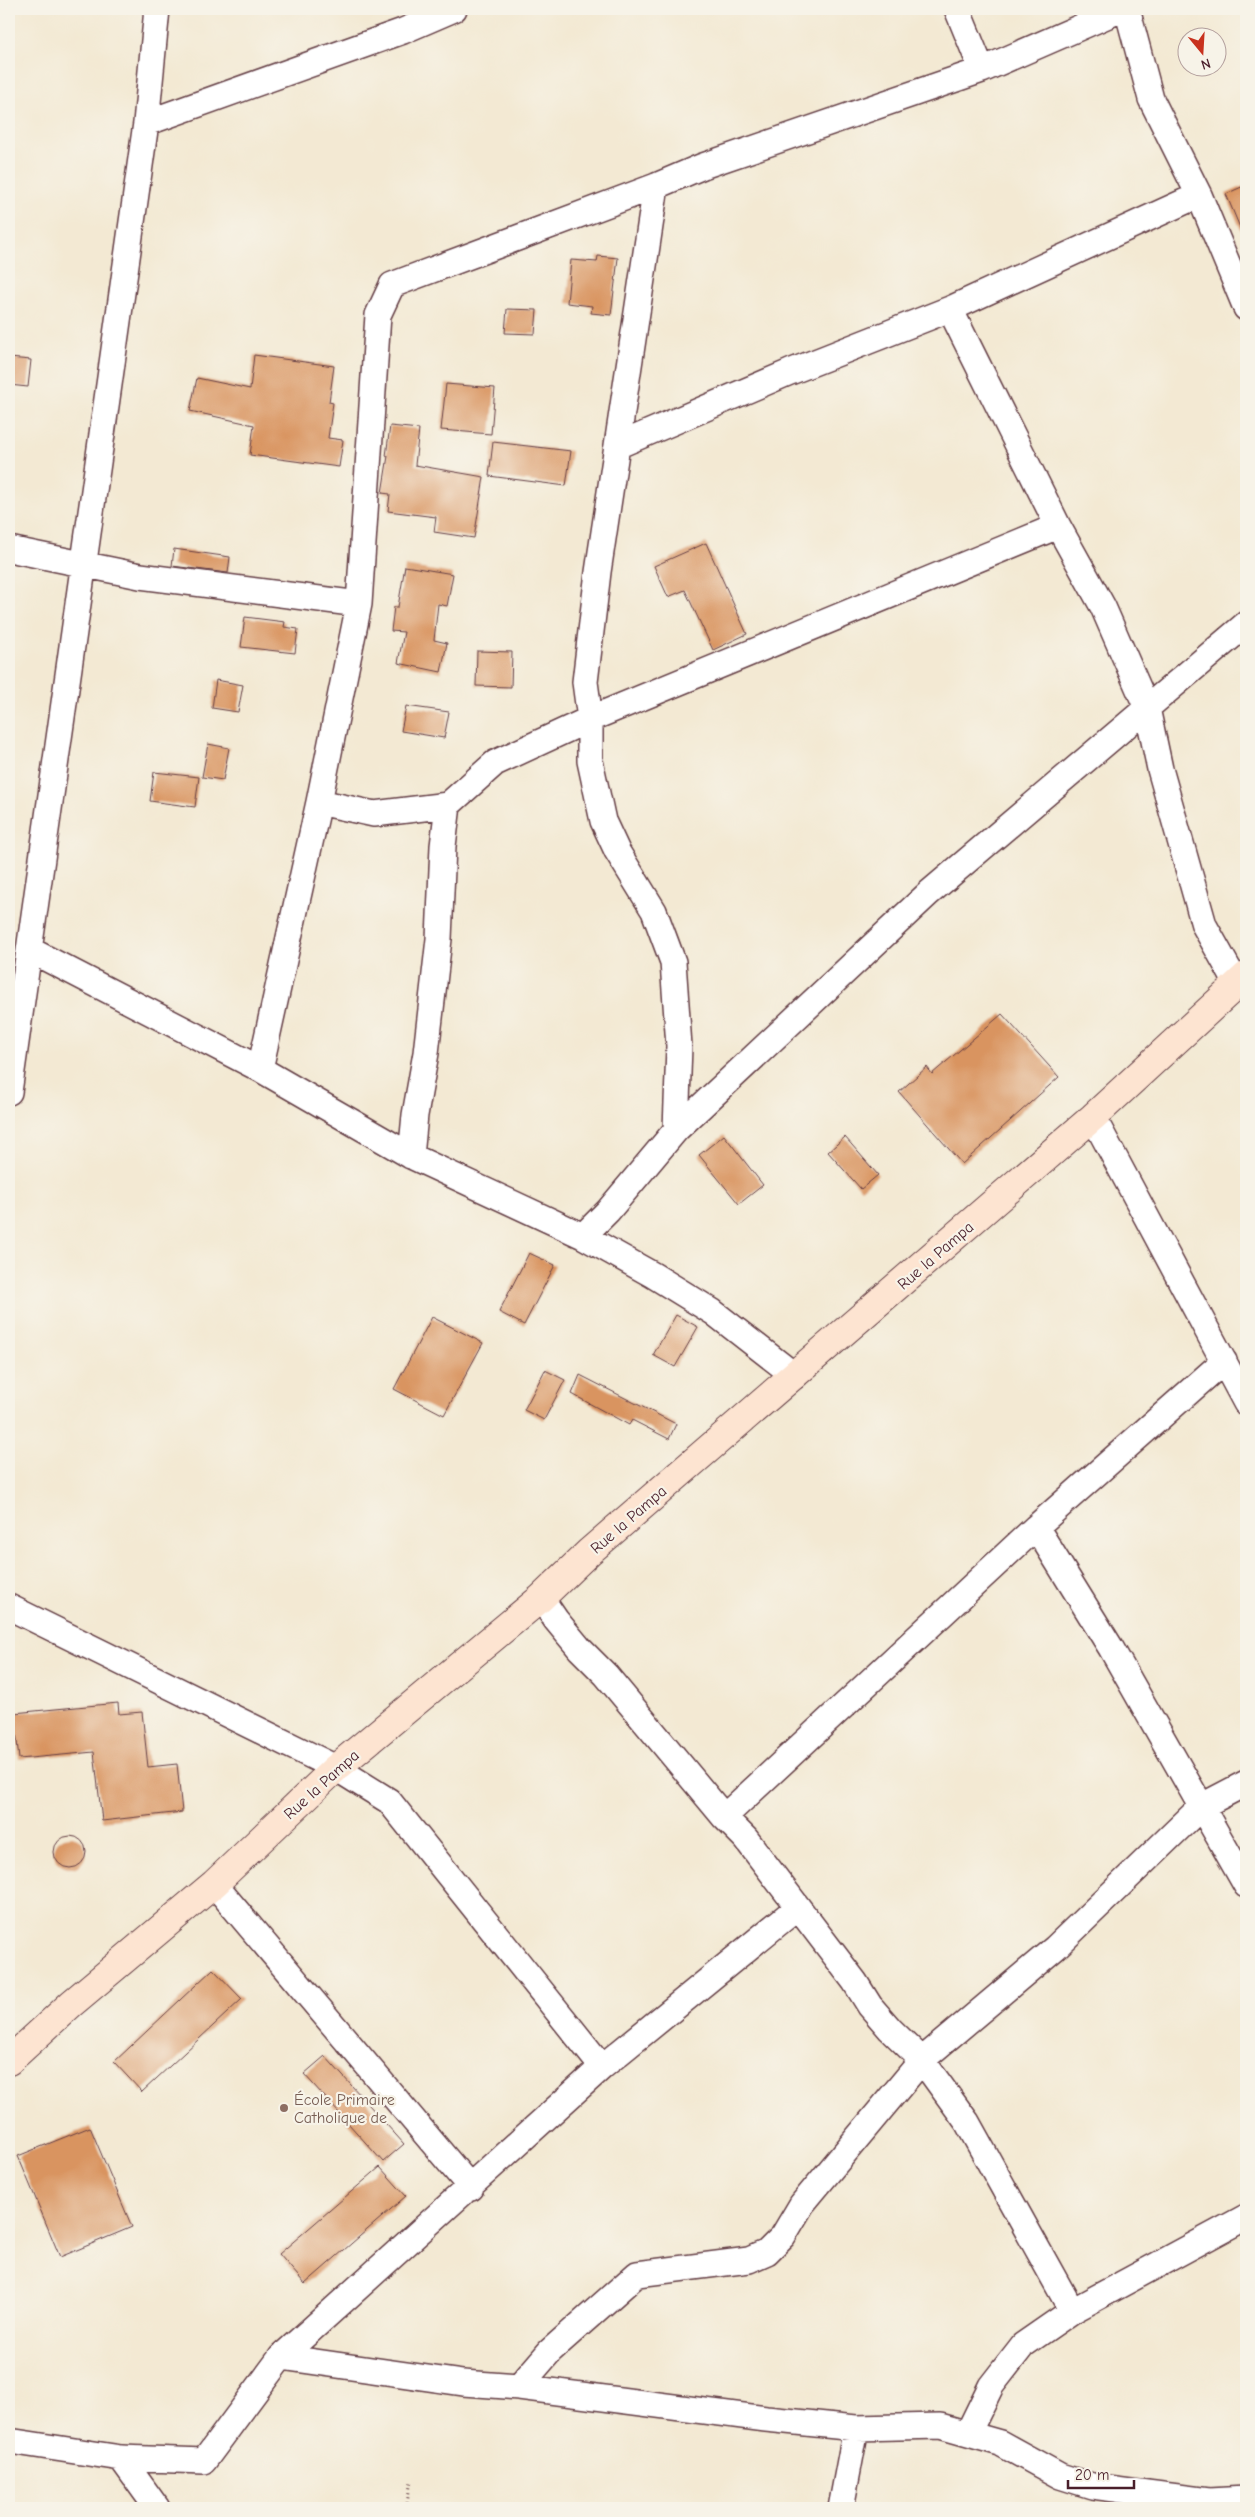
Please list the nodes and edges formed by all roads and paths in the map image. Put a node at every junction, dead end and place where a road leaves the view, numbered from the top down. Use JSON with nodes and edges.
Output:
{"nodes":[{"id":1,"x":157,"y":9,"type":"edge"},
{"id":2,"x":454,"y":9,"type":"edge"},
{"id":3,"x":957,"y":9,"type":"edge"},
{"id":4,"x":1122,"y":9,"type":"edge"},
{"id":5,"x":1127,"y":9,"type":"edge"},
{"id":6,"x":408,"y":20,"type":"edge"},
{"id":7,"x":982,"y":70,"type":"junction"},
{"id":8,"x":146,"y":123,"type":"junction"},
{"id":9,"x":656,"y":186,"type":"junction"},
{"id":10,"x":1199,"y":195,"type":"junction"},
{"id":11,"x":1246,"y":308,"type":"edge"},
{"id":12,"x":950,"y":309,"type":"junction"},
{"id":13,"x":617,"y":446,"type":"junction"},
{"id":14,"x":1058,"y":526,"type":"junction"},
{"id":15,"x":9,"y":549,"type":"edge"},
{"id":16,"x":82,"y":564,"type":"junction"},
{"id":17,"x":359,"y":604,"type":"junction"},
{"id":18,"x":1246,"y":624,"type":"edge"},
{"id":19,"x":1148,"y":708,"type":"junction"},
{"id":20,"x":590,"y":719,"type":"junction"},
{"id":21,"x":319,"y":802,"type":"junction"},
{"id":22,"x":448,"y":805,"type":"junction"},
{"id":23,"x":30,"y":950,"type":"junction"},
{"id":24,"x":1242,"y":980,"type":"edge"},
{"id":25,"x":260,"y":1069,"type":"junction"},
{"id":26,"x":9,"y":1092,"type":"edge"},
{"id":27,"x":1093,"y":1117,"type":"junction"},
{"id":28,"x":676,"y":1130,"type":"junction"},
{"id":29,"x":411,"y":1156,"type":"junction"},
{"id":30,"x":583,"y":1236,"type":"junction"},
{"id":31,"x":1224,"y":1360,"type":"junction"},
{"id":32,"x":795,"y":1376,"type":"junction"},
{"id":33,"x":1246,"y":1403,"type":"edge"},
{"id":34,"x":1036,"y":1527,"type":"junction"},
{"id":35,"x":540,"y":1598,"type":"junction"},
{"id":36,"x":9,"y":1607,"type":"edge"},
{"id":37,"x":336,"y":1768,"type":"junction"},
{"id":38,"x":1246,"y":1783,"type":"edge"},
{"id":39,"x":1202,"y":1806,"type":"junction"},
{"id":40,"x":724,"y":1817,"type":"junction"},
{"id":41,"x":214,"y":1884,"type":"junction"},
{"id":42,"x":1246,"y":1885,"type":"edge"},
{"id":43,"x":798,"y":1907,"type":"junction"},
{"id":44,"x":922,"y":2060,"type":"junction"},
{"id":45,"x":9,"y":2061,"type":"edge"},
{"id":46,"x":602,"y":2067,"type":"junction"},
{"id":47,"x":471,"y":2188,"type":"junction"},
{"id":48,"x":1246,"y":2218,"type":"edge"},
{"id":49,"x":1072,"y":2312,"type":"junction"},
{"id":50,"x":281,"y":2357,"type":"junction"},
{"id":51,"x":519,"y":2387,"type":"junction"},
{"id":52,"x":856,"y":2428,"type":"junction"},
{"id":53,"x":968,"y":2433,"type":"junction"},
{"id":54,"x":9,"y":2441,"type":"edge"},
{"id":55,"x":121,"y":2458,"type":"junction"},
{"id":56,"x":411,"y":2481,"type":"dead end"},
{"id":57,"x":1246,"y":2499,"type":"edge"},
{"id":58,"x":157,"y":2508,"type":"edge"},
{"id":59,"x":406,"y":2508,"type":"edge"},
{"id":60,"x":840,"y":2508,"type":"edge"}],
"edges":[{"from":1,"to":8,"type":"street"},
{"from":2,"to":6,"type":"street"},
{"from":3,"to":7,"type":"street"},
{"from":4,"to":7,"type":"street"},
{"from":5,"to":10,"type":"street"},
{"from":6,"to":8,"type":"street"},
{"from":7,"to":9,"type":"street"},
{"from":8,"to":16,"type":"street"},
{"from":9,"to":13,"type":"street"},
{"from":9,"to":17,"type":"street"},
{"from":10,"to":11,"type":"street"},
{"from":10,"to":12,"type":"street"},
{"from":12,"to":13,"type":"street"},
{"from":12,"to":14,"type":"street"},
{"from":13,"to":20,"type":"street"},
{"from":14,"to":19,"type":"street"},
{"from":14,"to":20,"type":"street"},
{"from":15,"to":16,"type":"street"},
{"from":16,"to":17,"type":"street"},
{"from":16,"to":23,"type":"street"},
{"from":17,"to":21,"type":"street"},
{"from":18,"to":19,"type":"street"},
{"from":19,"to":24,"type":"street"},
{"from":19,"to":28,"type":"street"},
{"from":20,"to":22,"type":"street"},
{"from":20,"to":28,"type":"street"},
{"from":21,"to":22,"type":"street"},
{"from":21,"to":25,"type":"street"},
{"from":22,"to":29,"type":"street"},
{"from":23,"to":25,"type":"street"},
{"from":23,"to":26,"type":"street"},
{"from":24,"to":27,"type":"street","name":"Rue la Pampa"},
{"from":25,"to":29,"type":"street"},
{"from":27,"to":31,"type":"street"},
{"from":27,"to":32,"type":"street","name":"Rue la Pampa"},
{"from":28,"to":30,"type":"street"},
{"from":29,"to":30,"type":"street"},
{"from":30,"to":32,"type":"street"},
{"from":31,"to":33,"type":"street"},
{"from":31,"to":34,"type":"street"},
{"from":32,"to":35,"type":"street","name":"Rue la Pampa"},
{"from":34,"to":39,"type":"street"},
{"from":34,"to":40,"type":"street"},
{"from":35,"to":37,"type":"street","name":"Rue la Pampa"},
{"from":35,"to":40,"type":"street"},
{"from":36,"to":37,"type":"street"},
{"from":37,"to":41,"type":"street","name":"Rue la Pampa"},
{"from":37,"to":46,"type":"street"},
{"from":38,"to":39,"type":"street"},
{"from":39,"to":42,"type":"street"},
{"from":39,"to":44,"type":"street"},
{"from":40,"to":43,"type":"street"},
{"from":41,"to":45,"type":"street","name":"Rue la Pampa"},
{"from":41,"to":47,"type":"street"},
{"from":43,"to":44,"type":"street"},
{"from":43,"to":46,"type":"street"},
{"from":44,"to":49,"type":"street"},
{"from":44,"to":51,"type":"street"},
{"from":46,"to":47,"type":"street"},
{"from":47,"to":50,"type":"street"},
{"from":48,"to":49,"type":"street"},
{"from":49,"to":53,"type":"street"},
{"from":50,"to":51,"type":"street"},
{"from":50,"to":55,"type":"street"},
{"from":51,"to":52,"type":"street"},
{"from":52,"to":53,"type":"street"},
{"from":52,"to":60,"type":"street"},
{"from":53,"to":57,"type":"street"},
{"from":54,"to":55,"type":"street"},
{"from":55,"to":58,"type":"street"},
{"from":56,"to":59,"type":"path"}]}
